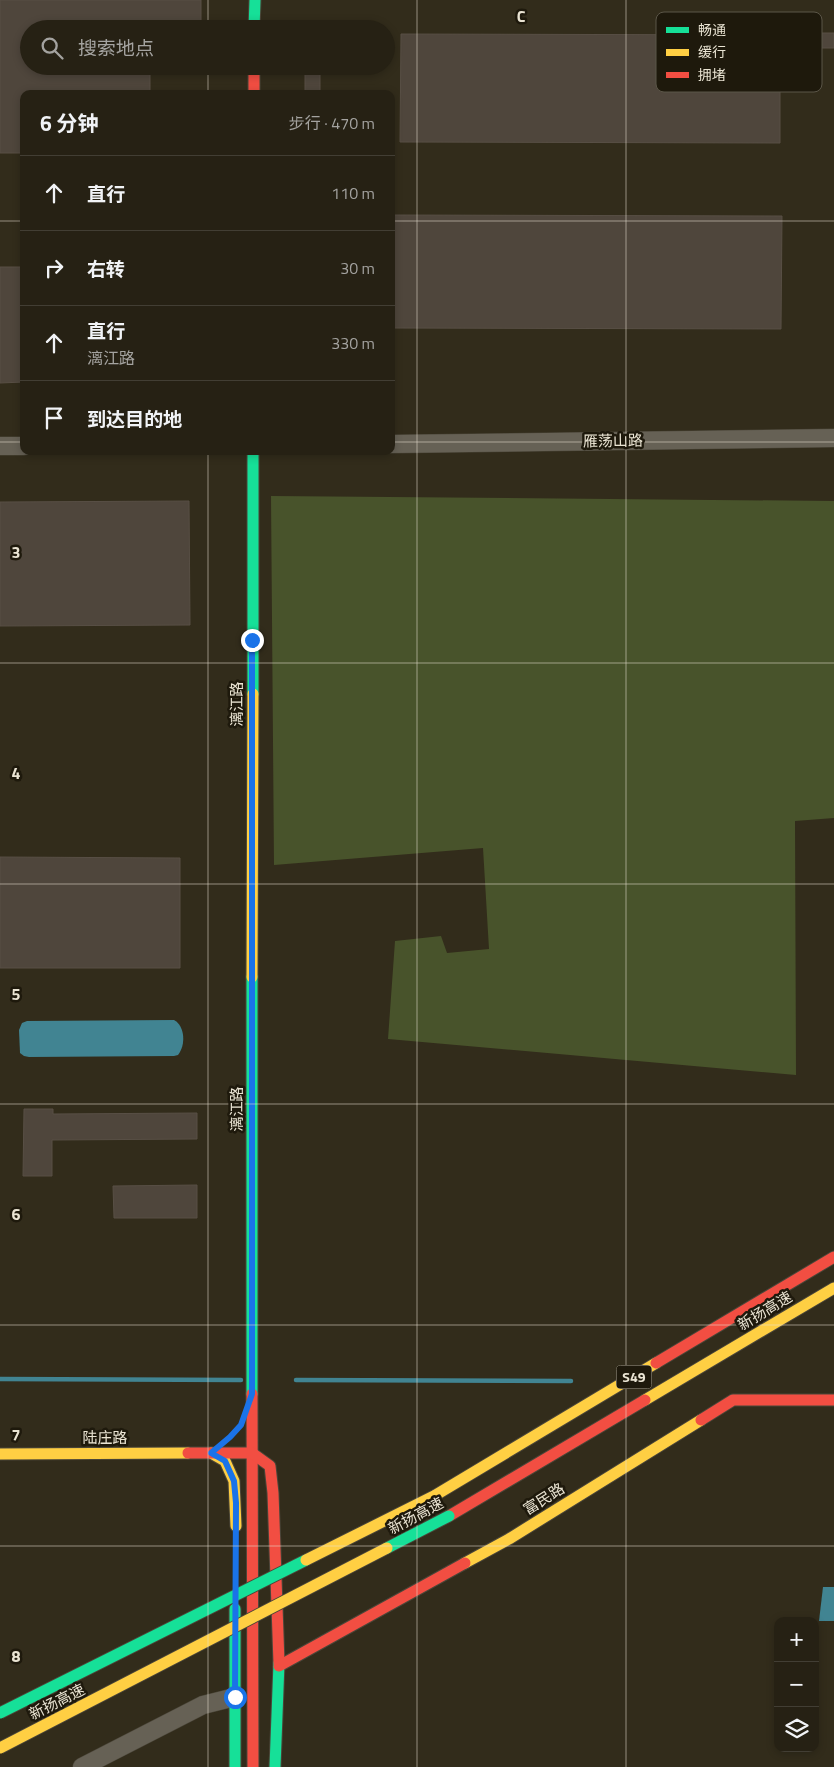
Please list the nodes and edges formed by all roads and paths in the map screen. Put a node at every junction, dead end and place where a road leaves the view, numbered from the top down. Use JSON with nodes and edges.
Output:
{"nodes":[{"id":1,"x":255,"y":0,"type":"edge"},
{"id":2,"x":254,"y":20,"type":"edge"},
{"id":3,"x":254,"y":75,"type":"edge"},
{"id":4,"x":254,"y":90,"type":"edge"},
{"id":5,"x":834,"y":438,"type":"edge"},
{"id":6,"x":395,"y":444,"type":"edge"},
{"id":7,"x":0,"y":446,"type":"edge"},
{"id":8,"x":20,"y":446,"type":"edge"},
{"id":9,"x":253,"y":455,"type":"edge"},
{"id":10,"x":834,"y":1257,"type":"edge"},
{"id":11,"x":834,"y":1288,"type":"edge"},
{"id":12,"x":252,"y":1394,"type":"junction"},
{"id":13,"x":834,"y":1400,"type":"edge"},
{"id":14,"x":241,"y":1425,"type":"dead end"},
{"id":15,"x":224,"y":1442,"type":"dead end"},
{"id":16,"x":211,"y":1453,"type":"junction"},
{"id":17,"x":252,"y":1453,"type":"junction"},
{"id":18,"x":0,"y":1454,"type":"edge"},
{"id":19,"x":236,"y":1542,"type":"dead end"},
{"id":20,"x":236,"y":1581,"type":"dead end"},
{"id":21,"x":280,"y":1666,"type":"junction"},
{"id":22,"x":235,"y":1697,"type":"junction"},
{"id":23,"x":0,"y":1713,"type":"edge"},
{"id":24,"x":0,"y":1748,"type":"edge"},
{"id":25,"x":82,"y":1767,"type":"edge"},
{"id":26,"x":235,"y":1767,"type":"edge"},
{"id":27,"x":253,"y":1767,"type":"edge"},
{"id":28,"x":275,"y":1767,"type":"edge"}],
"edges":[{"from":1,"to":2,"type":"main road"},
{"from":3,"to":4,"type":"main road"},
{"from":5,"to":6,"type":"street","name":"雁荡山路"},
{"from":7,"to":8,"type":"street"},
{"from":9,"to":12,"type":"main road","name":"漓江路"},
{"from":10,"to":23,"type":"main road","name":"新扬高速","number":"S49","bridge":true},
{"from":11,"to":24,"type":"main road","name":"新扬高速","number":"S49","bridge":true},
{"from":12,"to":14,"type":"main road"},
{"from":12,"to":17,"type":"main road","name":"漓江路"},
{"from":13,"to":21,"type":"main road","name":"富民路"},
{"from":15,"to":16,"type":"main road"},
{"from":16,"to":17,"type":"main road","name":"陆庄路"},
{"from":16,"to":18,"type":"main road","name":"陆庄路"},
{"from":16,"to":19,"type":"main road"},
{"from":17,"to":21,"type":"main road"},
{"from":17,"to":27,"type":"main road","name":"漓江路"},
{"from":20,"to":22,"type":"main road"},
{"from":21,"to":28,"type":"main road"},
{"from":22,"to":25,"type":"street"},
{"from":22,"to":26,"type":"main road"}]}
